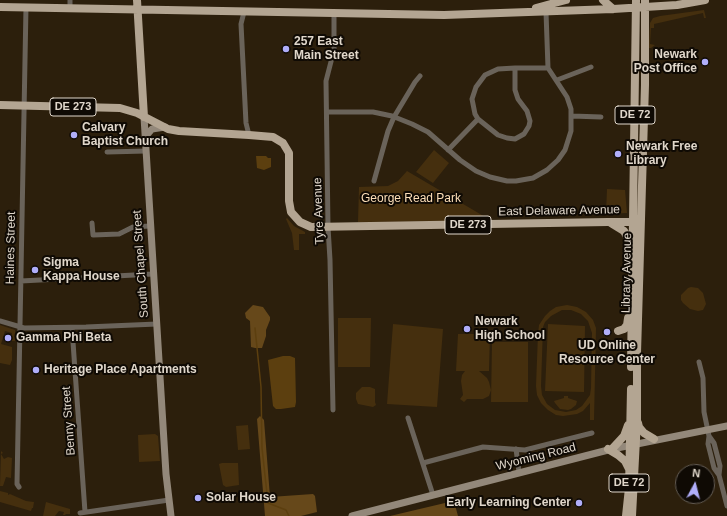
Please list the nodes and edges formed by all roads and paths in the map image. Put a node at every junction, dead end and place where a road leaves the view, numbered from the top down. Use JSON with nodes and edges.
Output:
{"nodes":[{"id":1,"x":137,"y":0,"type":"edge"},
{"id":2,"x":566,"y":0,"type":"edge"},
{"id":3,"x":603,"y":0,"type":"edge"},
{"id":4,"x":660,"y":0,"type":"edge"},
{"id":5,"x":705,"y":0,"type":"edge"},
{"id":6,"x":70,"y":4,"type":"edge"},
{"id":7,"x":636,"y":4,"type":"edge"},
{"id":8,"x":645,"y":4,"type":"edge"},
{"id":9,"x":677,"y":5,"type":"junction"},
{"id":10,"x":0,"y":7,"type":"edge"},
{"id":11,"x":26,"y":7,"type":"junction"},
{"id":12,"x":613,"y":9,"type":"junction"},
{"id":13,"x":137,"y":10,"type":"junction"},
{"id":14,"x":244,"y":12,"type":"junction"},
{"id":15,"x":546,"y":12,"type":"junction"},
{"id":16,"x":334,"y":13,"type":"junction"},
{"id":17,"x":514,"y":13,"type":"junction"},
{"id":18,"x":591,"y":67,"type":"dead end"},
{"id":19,"x":515,"y":68,"type":"junction"},
{"id":20,"x":548,"y":68,"type":"junction"},
{"id":21,"x":420,"y":76,"type":"dead end"},
{"id":22,"x":557,"y":80,"type":"junction"},
{"id":23,"x":0,"y":105,"type":"edge"},
{"id":24,"x":24,"y":106,"type":"junction"},
{"id":25,"x":327,"y":112,"type":"junction"},
{"id":26,"x":394,"y":116,"type":"junction"},
{"id":27,"x":572,"y":116,"type":"junction"},
{"id":28,"x":601,"y":116,"type":"dead end"},
{"id":29,"x":144,"y":117,"type":"junction"},
{"id":30,"x":478,"y":119,"type":"junction"},
{"id":31,"x":165,"y":127,"type":"junction"},
{"id":32,"x":248,"y":134,"type":"junction"},
{"id":33,"x":145,"y":137,"type":"junction"},
{"id":34,"x":448,"y":150,"type":"junction"},
{"id":35,"x":146,"y":151,"type":"junction"},
{"id":36,"x":108,"y":152,"type":"dead end"},
{"id":37,"x":374,"y":181,"type":"dead end"},
{"id":38,"x":637,"y":220,"type":"junction"},
{"id":39,"x":608,"y":222,"type":"junction"},
{"id":40,"x":92,"y":223,"type":"dead end"},
{"id":41,"x":150,"y":226,"type":"junction"},
{"id":42,"x":328,"y":227,"type":"junction"},
{"id":43,"x":632,"y":246,"type":"junction"},
{"id":44,"x":153,"y":274,"type":"junction"},
{"id":45,"x":632,"y":280,"type":"junction"},
{"id":46,"x":21,"y":281,"type":"junction"},
{"id":47,"x":0,"y":321,"type":"edge"},
{"id":48,"x":157,"y":324,"type":"junction"},
{"id":49,"x":20,"y":328,"type":"junction"},
{"id":50,"x":72,"y":328,"type":"junction"},
{"id":51,"x":631,"y":349,"type":"junction"},
{"id":52,"x":699,"y":362,"type":"dead end"},
{"id":53,"x":333,"y":410,"type":"dead end"},
{"id":54,"x":408,"y":418,"type":"dead end"},
{"id":55,"x":634,"y":418,"type":"junction"},
{"id":56,"x":727,"y":426,"type":"edge"},
{"id":57,"x":592,"y":433,"type":"dead end"},
{"id":58,"x":709,"y":433,"type":"junction"},
{"id":59,"x":654,"y":440,"type":"junction"},
{"id":60,"x":633,"y":444,"type":"junction"},
{"id":61,"x":516,"y":449,"type":"junction"},
{"id":62,"x":610,"y":449,"type":"junction"},
{"id":63,"x":423,"y":463,"type":"junction"},
{"id":64,"x":629,"y":470,"type":"junction"},
{"id":65,"x":519,"y":472,"type":"junction"},
{"id":66,"x":19,"y":487,"type":"dead end"},
{"id":67,"x":433,"y":495,"type":"junction"},
{"id":68,"x":169,"y":500,"type":"junction"},
{"id":69,"x":727,"y":506,"type":"edge"},
{"id":70,"x":171,"y":516,"type":"edge"},
{"id":71,"x":352,"y":516,"type":"edge"},
{"id":72,"x":626,"y":516,"type":"edge"},
{"id":73,"x":632,"y":516,"type":"edge"}],
"edges":[{"from":1,"to":13,"type":"main road","name":"South Chapel Street"},
{"from":2,"to":17,"type":"main road"},
{"from":3,"to":12,"type":"main road"},
{"from":4,"to":9,"type":"main road"},
{"from":5,"to":9,"type":"main road"},
{"from":6,"to":11,"type":"main road"},
{"from":6,"to":13,"type":"main road"},
{"from":7,"to":8,"type":"main road"},
{"from":7,"to":12,"type":"main road"},
{"from":7,"to":38,"type":"main road","name":"Library Avenue","number":"DE 72"},
{"from":8,"to":9,"type":"main road"},
{"from":8,"to":38,"type":"main road","name":"Library Avenue","number":"DE 72"},
{"from":10,"to":11,"type":"main road"},
{"from":11,"to":24,"type":"street","name":"Haines Street"},
{"from":12,"to":15,"type":"main road"},
{"from":13,"to":14,"type":"main road"},
{"from":13,"to":29,"type":"main road","name":"South Chapel Street"},
{"from":14,"to":16,"type":"main road"},
{"from":14,"to":32,"type":"street"},
{"from":15,"to":17,"type":"main road"},
{"from":15,"to":20,"type":"street"},
{"from":16,"to":17,"type":"main road"},
{"from":16,"to":25,"type":"street","name":"Tyre Avenue"},
{"from":18,"to":22,"type":"street"},
{"from":19,"to":20,"type":"street"},
{"from":19,"to":30,"type":"street"},
{"from":19,"to":30,"type":"street"},
{"from":20,"to":22,"type":"street"},
{"from":21,"to":26,"type":"street"},
{"from":22,"to":27,"type":"street"},
{"from":23,"to":24,"type":"main road","name":"East Delaware Avenue","number":"DE 273"},
{"from":24,"to":29,"type":"main road","name":"East Delaware Avenue","number":"DE 273"},
{"from":24,"to":46,"type":"street","name":"Haines Street"},
{"from":25,"to":26,"type":"street"},
{"from":25,"to":42,"type":"street","name":"Tyre Avenue"},
{"from":26,"to":34,"type":"street"},
{"from":26,"to":37,"type":"street"},
{"from":27,"to":28,"type":"street"},
{"from":27,"to":34,"type":"street"},
{"from":29,"to":31,"type":"main road","name":"East Delaware Avenue","number":"DE 273"},
{"from":29,"to":33,"type":"street","name":"South Chapel Street"},
{"from":30,"to":34,"type":"street"},
{"from":31,"to":32,"type":"main road","name":"East Delaware Avenue","number":"DE 273"},
{"from":31,"to":33,"type":"street"},
{"from":32,"to":42,"type":"main road","name":"East Delaware Avenue","number":"DE 273"},
{"from":33,"to":35,"type":"street","name":"South Chapel Street"},
{"from":35,"to":36,"type":"street"},
{"from":35,"to":41,"type":"street","name":"South Chapel Street"},
{"from":38,"to":39,"type":"main road","name":"East Delaware Avenue","number":"DE 273"},
{"from":38,"to":43,"type":"main road","name":"Library Avenue","number":"DE 72"},
{"from":38,"to":55,"type":"main road","name":"Library Avenue","number":"DE 72"},
{"from":39,"to":42,"type":"main road","name":"East Delaware Avenue","number":"DE 273"},
{"from":39,"to":43,"type":"main road"},
{"from":40,"to":41,"type":"street"},
{"from":41,"to":44,"type":"street","name":"South Chapel Street"},
{"from":42,"to":53,"type":"street","name":"Tyre Avenue"},
{"from":43,"to":45,"type":"main road","name":"Library Avenue","number":"DE 72"},
{"from":44,"to":46,"type":"street"},
{"from":44,"to":48,"type":"street","name":"South Chapel Street"},
{"from":45,"to":51,"type":"main road","name":"Library Avenue","number":"DE 72"},
{"from":45,"to":51,"type":"main road"},
{"from":46,"to":49,"type":"street","name":"Haines Street"},
{"from":47,"to":49,"type":"street"},
{"from":48,"to":50,"type":"street"},
{"from":48,"to":68,"type":"street","name":"South Chapel Street"},
{"from":49,"to":50,"type":"street"},
{"from":49,"to":66,"type":"street","name":"Haines Street"},
{"from":50,"to":68,"type":"street","name":"Benny Street"},
{"from":51,"to":55,"type":"main road","name":"Library Avenue","number":"DE 72"},
{"from":52,"to":58,"type":"street"},
{"from":54,"to":63,"type":"street"},
{"from":55,"to":59,"type":"main road"},
{"from":55,"to":60,"type":"main road","name":"Library Avenue","number":"DE 72"},
{"from":55,"to":62,"type":"main road"},
{"from":56,"to":58,"type":"street","name":"Wyoming Road"},
{"from":57,"to":61,"type":"street"},
{"from":58,"to":59,"type":"street","name":"Wyoming Road"},
{"from":58,"to":69,"type":"street"},
{"from":59,"to":60,"type":"street","name":"Wyoming Road"},
{"from":60,"to":62,"type":"street","name":"Wyoming Road"},
{"from":60,"to":64,"type":"main road","name":"Library Avenue","number":"DE 72"},
{"from":60,"to":73,"type":"main road","name":"Library Avenue","number":"DE 72"},
{"from":61,"to":63,"type":"street"},
{"from":61,"to":65,"type":"street"},
{"from":62,"to":64,"type":"main road"},
{"from":62,"to":65,"type":"street","name":"Wyoming Road"},
{"from":63,"to":67,"type":"street"},
{"from":64,"to":72,"type":"main road","name":"Library Avenue","number":"DE 72"},
{"from":65,"to":67,"type":"street","name":"Wyoming Road"},
{"from":67,"to":71,"type":"street","name":"Wyoming Road"},
{"from":68,"to":70,"type":"street","name":"South Chapel Street"}]}
